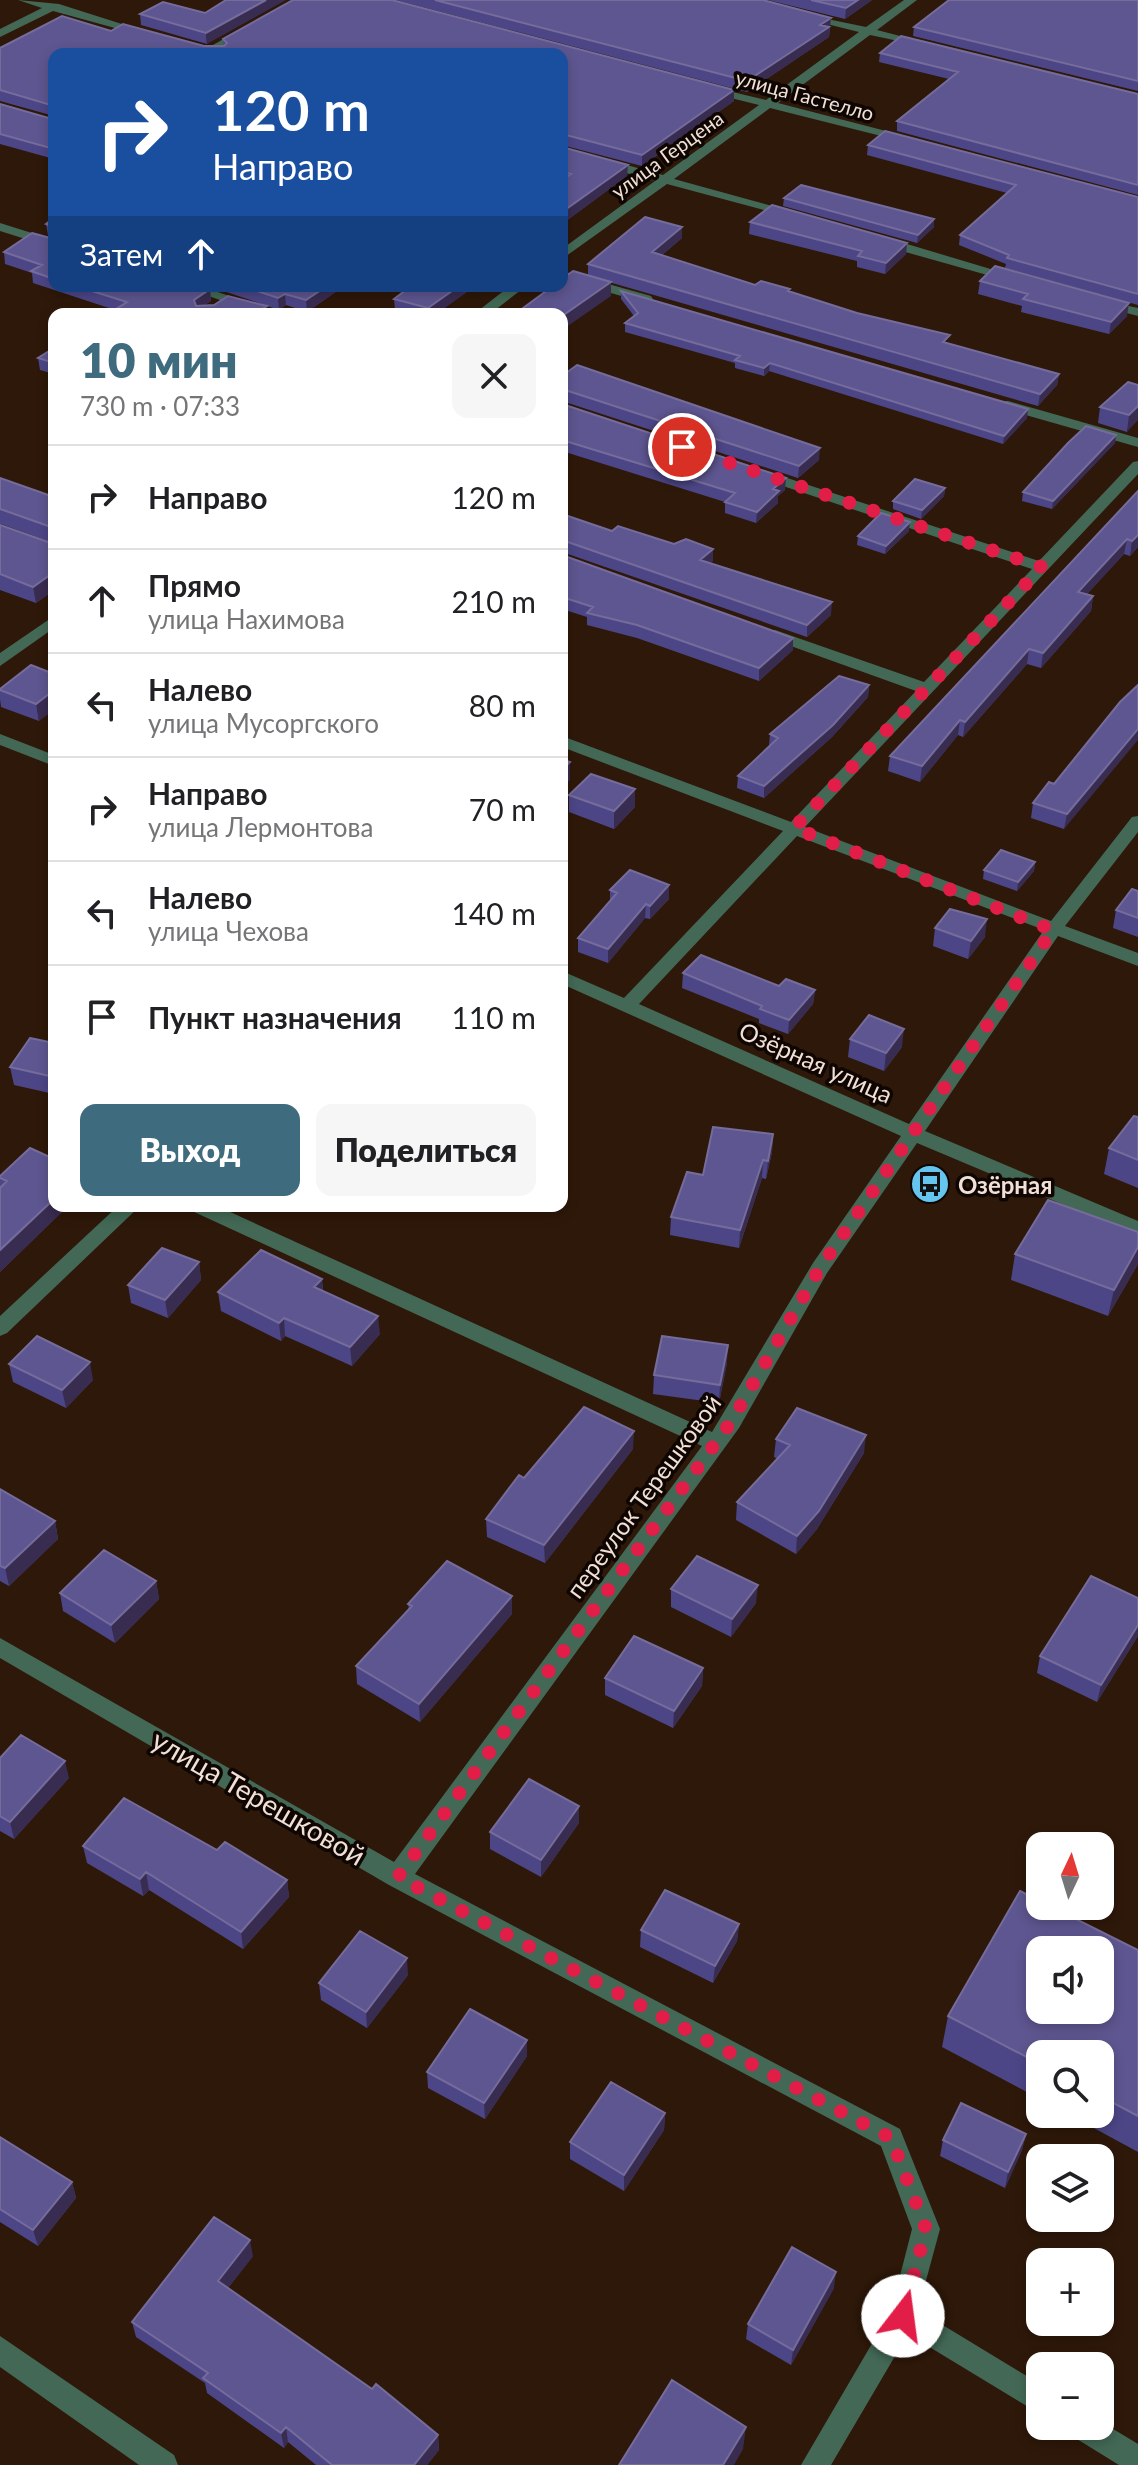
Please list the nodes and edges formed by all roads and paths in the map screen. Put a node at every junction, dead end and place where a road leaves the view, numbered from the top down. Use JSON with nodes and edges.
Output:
{"nodes":[{"id":1,"x":24,"y":0,"type":"edge"},
{"id":2,"x":65,"y":0,"type":"edge"},
{"id":3,"x":911,"y":0,"type":"edge"},
{"id":4,"x":51,"y":7,"type":"junction"},
{"id":5,"x":792,"y":13,"type":"edge"},
{"id":6,"x":260,"y":22,"type":"edge"},
{"id":7,"x":867,"y":31,"type":"junction"},
{"id":8,"x":0,"y":34,"type":"edge"},
{"id":9,"x":151,"y":35,"type":"edge"},
{"id":10,"x":194,"y":47,"type":"edge"},
{"id":11,"x":198,"y":48,"type":"edge"},
{"id":12,"x":219,"y":48,"type":"edge"},
{"id":13,"x":936,"y":48,"type":"edge"},
{"id":14,"x":691,"y":84,"type":"edge"},
{"id":15,"x":768,"y":104,"type":"junction"},
{"id":16,"x":922,"y":144,"type":"edge"},
{"id":17,"x":568,"y":153,"type":"edge"},
{"id":18,"x":664,"y":180,"type":"junction"},
{"id":19,"x":802,"y":219,"type":"edge"},
{"id":20,"x":0,"y":227,"type":"edge"},
{"id":21,"x":863,"y":236,"type":"edge"},
{"id":22,"x":48,"y":242,"type":"edge"},
{"id":23,"x":568,"y":251,"type":"edge"},
{"id":24,"x":568,"y":277,"type":"edge"},
{"id":25,"x":1031,"y":283,"type":"edge"},
{"id":26,"x":199,"y":292,"type":"edge"},
{"id":27,"x":511,"y":292,"type":"edge"},
{"id":28,"x":1092,"y":300,"type":"edge"},
{"id":29,"x":668,"y":306,"type":"edge"},
{"id":30,"x":246,"y":308,"type":"edge"},
{"id":31,"x":489,"y":308,"type":"edge"},
{"id":32,"x":1138,"y":312,"type":"edge"},
{"id":33,"x":986,"y":399,"type":"edge"},
{"id":34,"x":1138,"y":443,"type":"edge"},
{"id":35,"x":1138,"y":465,"type":"edge"},
{"id":36,"x":742,"y":467,"type":"edge"},
{"id":37,"x":1042,"y":567,"type":"junction"},
{"id":38,"x":48,"y":625,"type":"edge"},
{"id":39,"x":752,"y":627,"type":"edge"},
{"id":40,"x":0,"y":661,"type":"edge"},
{"id":41,"x":927,"y":689,"type":"junction"},
{"id":42,"x":0,"y":739,"type":"edge"},
{"id":43,"x":568,"y":743,"type":"edge"},
{"id":44,"x":48,"y":759,"type":"edge"},
{"id":45,"x":1138,"y":821,"type":"edge"},
{"id":46,"x":794,"y":828,"type":"junction"},
{"id":47,"x":1053,"y":930,"type":"junction"},
{"id":48,"x":1138,"y":960,"type":"edge"},
{"id":49,"x":568,"y":980,"type":"edge"},
{"id":50,"x":628,"y":1005,"type":"junction"},
{"id":51,"x":912,"y":1133,"type":"junction"},
{"id":52,"x":124,"y":1212,"type":"edge"},
{"id":53,"x":212,"y":1212,"type":"edge"},
{"id":54,"x":1138,"y":1229,"type":"edge"},
{"id":55,"x":0,"y":1328,"type":"edge"},
{"id":56,"x":715,"y":1443,"type":"junction"},
{"id":57,"x":0,"y":1647,"type":"edge"},
{"id":58,"x":398,"y":1877,"type":"junction"},
{"id":59,"x":903,"y":2316,"type":"junction"},
{"id":60,"x":0,"y":2350,"type":"edge"},
{"id":61,"x":1026,"y":2391,"type":"edge"},
{"id":62,"x":1105,"y":2440,"type":"edge"},
{"id":63,"x":1138,"y":2460,"type":"edge"},
{"id":64,"x":164,"y":2465,"type":"edge"},
{"id":65,"x":815,"y":2465,"type":"edge"}],
"edges":[{"from":1,"to":4,"type":"street"},
{"from":2,"to":4,"type":"street"},
{"from":3,"to":7,"type":"street","name":"улица Герцена"},
{"from":4,"to":8,"type":"street"},
{"from":4,"to":9,"type":"street"},
{"from":5,"to":7,"type":"street"},
{"from":6,"to":12,"type":"street"},
{"from":7,"to":13,"type":"street"},
{"from":7,"to":15,"type":"street","name":"улица Герцена"},
{"from":10,"to":11,"type":"street"},
{"from":14,"to":15,"type":"street","name":"улица Гастелло"},
{"from":15,"to":16,"type":"street","name":"улица Гастелло"},
{"from":15,"to":18,"type":"street","name":"улица Герцена"},
{"from":17,"to":18,"type":"street"},
{"from":18,"to":19,"type":"street"},
{"from":18,"to":23,"type":"street","name":"улица Герцена"},
{"from":20,"to":22,"type":"street"},
{"from":21,"to":25,"type":"street"},
{"from":24,"to":29,"type":"street"},
{"from":26,"to":30,"type":"street"},
{"from":27,"to":31,"type":"street"},
{"from":28,"to":32,"type":"street"},
{"from":33,"to":34,"type":"street"},
{"from":35,"to":37,"type":"street"},
{"from":36,"to":37,"type":"street"},
{"from":37,"to":41,"type":"street"},
{"from":38,"to":40,"type":"street"},
{"from":39,"to":41,"type":"street"},
{"from":41,"to":46,"type":"street"},
{"from":42,"to":44,"type":"street"},
{"from":43,"to":46,"type":"street"},
{"from":45,"to":47,"type":"street","name":"переулок Терешковой"},
{"from":46,"to":47,"type":"street"},
{"from":46,"to":50,"type":"street"},
{"from":47,"to":48,"type":"street"},
{"from":47,"to":51,"type":"street","name":"переулок Терешковой"},
{"from":49,"to":50,"type":"street","name":"Озёрная улица"},
{"from":50,"to":51,"type":"street","name":"Озёрная улица"},
{"from":51,"to":54,"type":"street","name":"Озёрная улица"},
{"from":51,"to":56,"type":"street","name":"переулок Терешковой"},
{"from":52,"to":55,"type":"street"},
{"from":53,"to":56,"type":"street"},
{"from":56,"to":58,"type":"street","name":"переулок Терешковой"},
{"from":57,"to":58,"type":"street","name":"улица Терешковой"},
{"from":58,"to":59,"type":"street","name":"улица Терешковой"},
{"from":59,"to":61,"type":"street"},
{"from":59,"to":65,"type":"street","name":"улица Терешковой"},
{"from":60,"to":64,"type":"street"},
{"from":62,"to":63,"type":"street"}]}
